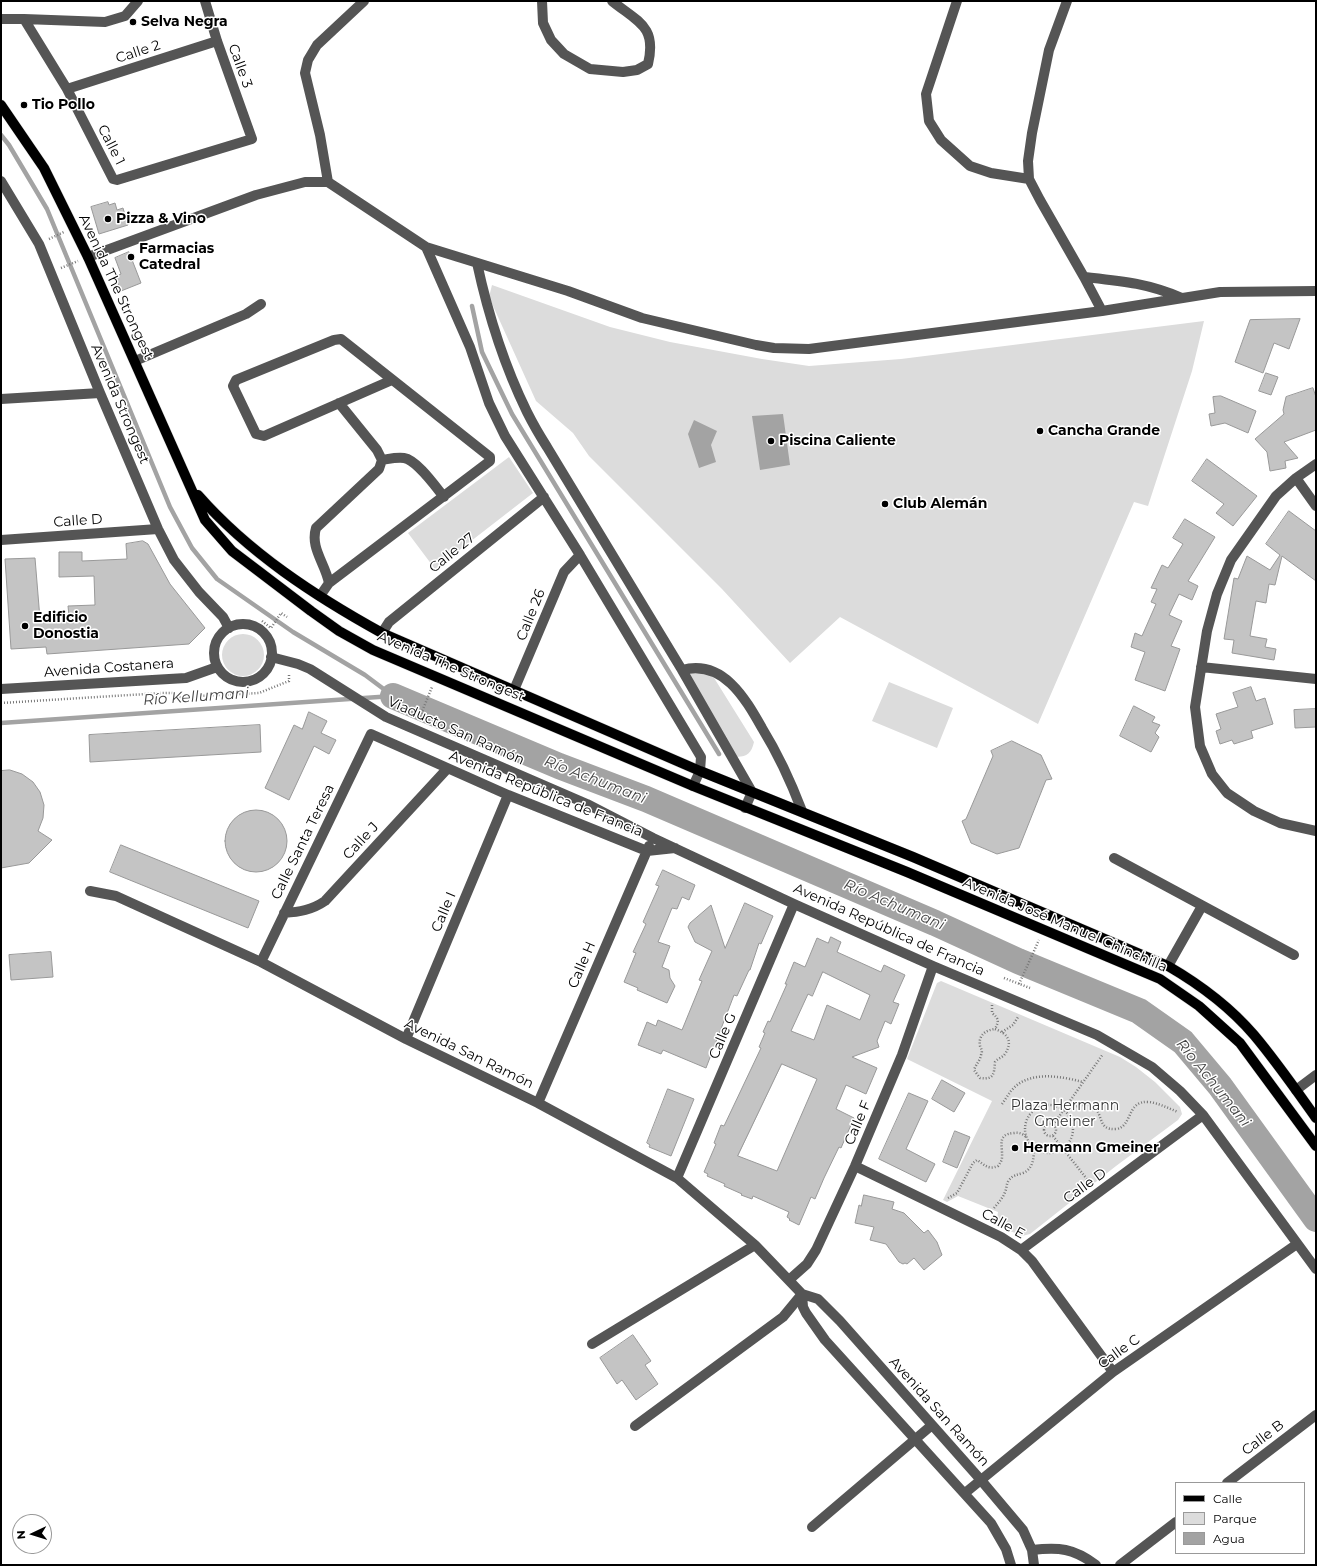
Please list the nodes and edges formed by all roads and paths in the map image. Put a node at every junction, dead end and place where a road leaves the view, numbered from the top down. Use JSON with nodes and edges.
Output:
{"nodes":[{"id":1,"x":138,"y":1,"type":"edge"},
{"id":2,"x":205,"y":1,"type":"edge"},
{"id":3,"x":364,"y":1,"type":"edge"},
{"id":4,"x":542,"y":1,"type":"edge"},
{"id":5,"x":612,"y":1,"type":"edge"},
{"id":6,"x":957,"y":1,"type":"edge"},
{"id":7,"x":1067,"y":1,"type":"edge"},
{"id":8,"x":24,"y":18,"type":"junction"},
{"id":9,"x":1,"y":19,"type":"edge"},
{"id":10,"x":217,"y":41,"type":"junction"},
{"id":11,"x":67,"y":89,"type":"junction"},
{"id":12,"x":1,"y":105,"type":"edge"},
{"id":13,"x":252,"y":139,"type":"joint"},
{"id":14,"x":1029,"y":179,"type":"junction"},
{"id":15,"x":1,"y":180,"type":"edge"},
{"id":16,"x":328,"y":182,"type":"junction"},
{"id":17,"x":59,"y":234,"type":"dead end"},
{"id":18,"x":46,"y":241,"type":"dead end"},
{"id":19,"x":426,"y":247,"type":"junction"},
{"id":20,"x":84,"y":258,"type":"junction"},
{"id":21,"x":478,"y":263,"type":"junction"},
{"id":22,"x":55,"y":270,"type":"dead end"},
{"id":23,"x":1084,"y":277,"type":"junction"},
{"id":24,"x":1316,"y":291,"type":"edge"},
{"id":25,"x":1182,"y":298,"type":"junction"},
{"id":26,"x":260,"y":304,"type":"dead end"},
{"id":27,"x":1102,"y":312,"type":"junction"},
{"id":28,"x":135,"y":361,"type":"junction"},
{"id":29,"x":392,"y":380,"type":"junction"},
{"id":30,"x":100,"y":393,"type":"junction"},
{"id":31,"x":1,"y":399,"type":"edge"},
{"id":32,"x":339,"y":403,"type":"junction"},
{"id":33,"x":382,"y":460,"type":"junction"},
{"id":34,"x":1316,"y":464,"type":"edge"},
{"id":35,"x":1296,"y":478,"type":"junction"},
{"id":36,"x":191,"y":488,"type":"junction"},
{"id":37,"x":444,"y":497,"type":"junction"},
{"id":38,"x":544,"y":497,"type":"junction"},
{"id":39,"x":1316,"y":506,"type":"edge"},
{"id":40,"x":158,"y":529,"type":"junction"},
{"id":41,"x":1,"y":540,"type":"edge"},
{"id":42,"x":580,"y":555,"type":"junction"},
{"id":43,"x":329,"y":583,"type":"junction"},
{"id":44,"x":320,"y":596,"type":"junction"},
{"id":45,"x":311,"y":611,"type":"junction"},
{"id":46,"x":287,"y":617,"type":"dead end"},
{"id":47,"x":262,"y":621,"type":"dead end"},
{"id":48,"x":229,"y":628,"type":"junction"},
{"id":49,"x":382,"y":633,"type":"junction"},
{"id":50,"x":373,"y":650,"type":"junction"},
{"id":51,"x":271,"y":657,"type":"junction"},
{"id":52,"x":290,"y":662,"type":"junction"},
{"id":53,"x":1201,"y":666,"type":"junction"},
{"id":54,"x":217,"y":667,"type":"junction"},
{"id":55,"x":682,"y":670,"type":"junction"},
{"id":56,"x":1316,"y":679,"type":"edge"},
{"id":57,"x":433,"y":684,"type":"dead end"},
{"id":58,"x":1,"y":689,"type":"edge"},
{"id":59,"x":514,"y":690,"type":"junction"},
{"id":60,"x":1,"y":703,"type":"edge"},
{"id":61,"x":507,"y":706,"type":"junction"},
{"id":62,"x":419,"y":720,"type":"dead end"},
{"id":63,"x":371,"y":734,"type":"joint"},
{"id":64,"x":447,"y":769,"type":"junction"},
{"id":65,"x":700,"y":771,"type":"junction"},
{"id":66,"x":693,"y":786,"type":"junction"},
{"id":67,"x":752,"y":792,"type":"junction"},
{"id":68,"x":508,"y":795,"type":"junction"},
{"id":69,"x":745,"y":808,"type":"junction"},
{"id":70,"x":802,"y":811,"type":"junction"},
{"id":71,"x":1316,"y":832,"type":"edge"},
{"id":72,"x":653,"y":838,"type":"junction"},
{"id":73,"x":676,"y":848,"type":"junction"},
{"id":74,"x":647,"y":851,"type":"junction"},
{"id":75,"x":913,"y":857,"type":"junction"},
{"id":76,"x":1114,"y":858,"type":"dead end"},
{"id":77,"x":907,"y":872,"type":"junction"},
{"id":78,"x":90,"y":891,"type":"dead end"},
{"id":79,"x":794,"y":904,"type":"junction"},
{"id":80,"x":1202,"y":906,"type":"junction"},
{"id":81,"x":284,"y":913,"type":"junction"},
{"id":82,"x":1040,"y":938,"type":"dead end"},
{"id":83,"x":1294,"y":955,"type":"dead end"},
{"id":84,"x":261,"y":962,"type":"junction"},
{"id":85,"x":934,"y":966,"type":"junction"},
{"id":86,"x":1168,"y":966,"type":"junction"},
{"id":87,"x":1004,"y":978,"type":"dead end"},
{"id":88,"x":1160,"y":980,"type":"junction"},
{"id":89,"x":1020,"y":982,"type":"junction"},
{"id":90,"x":1030,"y":988,"type":"dead end"},
{"id":91,"x":992,"y":1005,"type":"dead end"},
{"id":92,"x":1018,"y":1017,"type":"dead end"},
{"id":93,"x":996,"y":1029,"type":"junction"},
{"id":94,"x":1002,"y":1032,"type":"junction"},
{"id":95,"x":406,"y":1039,"type":"junction"},
{"id":96,"x":1103,"y":1054,"type":"dead end"},
{"id":97,"x":1316,"y":1075,"type":"edge"},
{"id":98,"x":1083,"y":1082,"type":"junction"},
{"id":99,"x":1296,"y":1090,"type":"junction"},
{"id":100,"x":1282,"y":1101,"type":"junction"},
{"id":101,"x":538,"y":1103,"type":"junction"},
{"id":102,"x":1002,"y":1104,"type":"dead end"},
{"id":103,"x":1065,"y":1110,"type":"junction"},
{"id":104,"x":1178,"y":1112,"type":"dead end"},
{"id":105,"x":1203,"y":1115,"type":"junction"},
{"id":106,"x":1316,"y":1118,"type":"edge"},
{"id":107,"x":1053,"y":1125,"type":"junction"},
{"id":108,"x":1053,"y":1136,"type":"junction"},
{"id":109,"x":1027,"y":1139,"type":"junction"},
{"id":110,"x":1316,"y":1146,"type":"edge"},
{"id":111,"x":1034,"y":1148,"type":"junction"},
{"id":112,"x":1063,"y":1149,"type":"junction"},
{"id":113,"x":855,"y":1166,"type":"junction"},
{"id":114,"x":677,"y":1178,"type":"junction"},
{"id":115,"x":1090,"y":1184,"type":"dead end"},
{"id":116,"x":945,"y":1200,"type":"dead end"},
{"id":117,"x":994,"y":1208,"type":"dead end"},
{"id":118,"x":1297,"y":1244,"type":"junction"},
{"id":119,"x":755,"y":1245,"type":"junction"},
{"id":120,"x":1021,"y":1250,"type":"junction"},
{"id":121,"x":1316,"y":1269,"type":"edge"},
{"id":122,"x":789,"y":1280,"type":"junction"},
{"id":123,"x":802,"y":1294,"type":"junction"},
{"id":124,"x":592,"y":1344,"type":"dead end"},
{"id":125,"x":1113,"y":1372,"type":"junction"},
{"id":126,"x":1316,"y":1415,"type":"edge"},
{"id":127,"x":932,"y":1425,"type":"junction"},
{"id":128,"x":636,"y":1426,"type":"dead end"},
{"id":129,"x":916,"y":1439,"type":"junction"},
{"id":130,"x":980,"y":1479,"type":"junction"},
{"id":131,"x":1228,"y":1482,"type":"edge"},
{"id":132,"x":965,"y":1492,"type":"junction"},
{"id":133,"x":1175,"y":1523,"type":"edge"},
{"id":134,"x":812,"y":1527,"type":"dead end"},
{"id":135,"x":1032,"y":1550,"type":"junction"},
{"id":136,"x":1011,"y":1565,"type":"edge"},
{"id":137,"x":1034,"y":1565,"type":"edge"},
{"id":138,"x":1096,"y":1565,"type":"edge"},
{"id":139,"x":1120,"y":1565,"type":"edge"}],
"edges":[{"from":1,"to":8,"type":"street"},
{"from":2,"to":10,"type":"street","name":"Calle 3"},
{"from":3,"to":16,"type":"street"},
{"from":4,"to":5,"type":"street"},
{"from":6,"to":14,"type":"street"},
{"from":7,"to":14,"type":"street"},
{"from":8,"to":9,"type":"street"},
{"from":8,"to":11,"type":"street","name":"Calle 1"},
{"from":10,"to":11,"type":"street","name":"Calle 2"},
{"from":10,"to":13,"type":"street","name":"Calle 3"},
{"from":11,"to":13,"type":"street","name":"Calle 1"},
{"from":12,"to":20,"type":"main road","name":"Avenida The Strongest"},
{"from":14,"to":23,"type":"street"},
{"from":15,"to":30,"type":"street","name":"Avenida Strongest"},
{"from":16,"to":19,"type":"street"},
{"from":16,"to":20,"type":"street"},
{"from":17,"to":18,"type":"path"},
{"from":19,"to":21,"type":"street"},
{"from":19,"to":38,"type":"street"},
{"from":20,"to":22,"type":"path"},
{"from":20,"to":28,"type":"main road","name":"Avenida The Strongest"},
{"from":21,"to":27,"type":"street"},
{"from":21,"to":55,"type":"street"},
{"from":23,"to":25,"type":"street"},
{"from":23,"to":27,"type":"street"},
{"from":24,"to":25,"type":"street"},
{"from":25,"to":27,"type":"street"},
{"from":26,"to":28,"type":"street"},
{"from":28,"to":36,"type":"main road","name":"Avenida The Strongest"},
{"from":29,"to":32,"type":"street"},
{"from":29,"to":32,"type":"street"},
{"from":29,"to":37,"type":"street"},
{"from":30,"to":31,"type":"street"},
{"from":30,"to":40,"type":"street","name":"Avenida Strongest"},
{"from":32,"to":33,"type":"street"},
{"from":33,"to":37,"type":"street"},
{"from":33,"to":43,"type":"street"},
{"from":34,"to":35,"type":"street"},
{"from":35,"to":39,"type":"street"},
{"from":35,"to":53,"type":"street"},
{"from":36,"to":44,"type":"main road","name":"Avenida The Strongest"},
{"from":36,"to":45,"type":"main road","name":"Avenida The Strongest"},
{"from":37,"to":43,"type":"street"},
{"from":38,"to":42,"type":"street"},
{"from":38,"to":49,"type":"street","name":"Calle 27"},
{"from":40,"to":41,"type":"street","name":"Calle D"},
{"from":40,"to":48,"type":"street","name":"Avenida Strongest"},
{"from":42,"to":59,"type":"street","name":"Calle 26"},
{"from":42,"to":65,"type":"street"},
{"from":43,"to":44,"type":"street"},
{"from":44,"to":45,"type":"main road"},
{"from":44,"to":49,"type":"main road","name":"Avenida The Strongest"},
{"from":45,"to":50,"type":"main road","name":"Avenida The Strongest"},
{"from":46,"to":47,"type":"path"},
{"from":48,"to":51,"type":"street"},
{"from":48,"to":54,"type":"street"},
{"from":49,"to":50,"type":"main road"},
{"from":49,"to":59,"type":"main road","name":"Avenida The Strongest"},
{"from":50,"to":61,"type":"main road","name":"Avenida The Strongest"},
{"from":51,"to":52,"type":"street","name":"Viaducto San Ramón"},
{"from":51,"to":54,"type":"street"},
{"from":52,"to":60,"type":"path"},
{"from":52,"to":72,"type":"street","name":"Viaducto San Ramón"},
{"from":53,"to":56,"type":"street"},
{"from":53,"to":71,"type":"street"},
{"from":54,"to":58,"type":"street","name":"Avenida Costanera"},
{"from":55,"to":67,"type":"street"},
{"from":55,"to":70,"type":"street"},
{"from":57,"to":62,"type":"path"},
{"from":59,"to":61,"type":"main road"},
{"from":59,"to":65,"type":"main road","name":"Avenida The Strongest"},
{"from":61,"to":66,"type":"main road","name":"Avenida The Strongest"},
{"from":63,"to":64,"type":"street","name":"Avenida República de Francia"},
{"from":63,"to":81,"type":"street","name":"Calle Santa Teresa"},
{"from":64,"to":68,"type":"street","name":"Avenida República de Francia"},
{"from":64,"to":81,"type":"street","name":"Calle J"},
{"from":65,"to":66,"type":"street"},
{"from":65,"to":67,"type":"main road","name":"Avenida The Strongest"},
{"from":66,"to":69,"type":"main road","name":"Avenida The Strongest"},
{"from":67,"to":69,"type":"street"},
{"from":67,"to":70,"type":"main road","name":"Avenida José Manuel Chinchilla"},
{"from":68,"to":74,"type":"street","name":"Avenida República de Francia"},
{"from":68,"to":95,"type":"street","name":"Calle I"},
{"from":69,"to":77,"type":"main road","name":"Avenida José Manuel Chinchilla"},
{"from":70,"to":75,"type":"main road","name":"Avenida José Manuel Chinchilla"},
{"from":72,"to":73,"type":"street","name":"Viaducto San Ramón"},
{"from":72,"to":74,"type":"street","name":"Calle H"},
{"from":73,"to":74,"type":"street","name":"Avenida República de Francia"},
{"from":73,"to":79,"type":"street","name":"Avenida República de Francia"},
{"from":74,"to":101,"type":"street","name":"Calle H"},
{"from":75,"to":77,"type":"main road"},
{"from":75,"to":86,"type":"main road","name":"Avenida José Manuel Chinchilla"},
{"from":76,"to":80,"type":"street"},
{"from":77,"to":88,"type":"main road","name":"Avenida José Manuel Chinchilla"},
{"from":78,"to":84,"type":"street","name":"Avenida San Ramón"},
{"from":79,"to":85,"type":"street","name":"Avenida República de Francia"},
{"from":79,"to":114,"type":"street","name":"Calle G"},
{"from":80,"to":83,"type":"street"},
{"from":80,"to":86,"type":"street"},
{"from":81,"to":84,"type":"street","name":"Calle Santa Teresa"},
{"from":82,"to":89,"type":"path"},
{"from":84,"to":95,"type":"street","name":"Avenida San Ramón"},
{"from":85,"to":105,"type":"street","name":"Avenida República de Francia"},
{"from":85,"to":113,"type":"street","name":"Calle F"},
{"from":86,"to":88,"type":"main road"},
{"from":86,"to":99,"type":"main road","name":"Avenida José Manuel Chinchilla"},
{"from":87,"to":89,"type":"path"},
{"from":88,"to":100,"type":"main road","name":"Avenida José Manuel Chinchilla"},
{"from":89,"to":90,"type":"path"},
{"from":91,"to":93,"type":"path"},
{"from":92,"to":94,"type":"path"},
{"from":93,"to":94,"type":"path"},
{"from":93,"to":94,"type":"path"},
{"from":95,"to":101,"type":"street","name":"Avenida San Ramón"},
{"from":96,"to":98,"type":"path"},
{"from":97,"to":99,"type":"street"},
{"from":98,"to":102,"type":"path"},
{"from":98,"to":103,"type":"path"},
{"from":99,"to":100,"type":"main road"},
{"from":99,"to":106,"type":"main road","name":"Avenida José Manuel Chinchilla"},
{"from":100,"to":110,"type":"main road","name":"Avenida José Manuel Chinchilla"},
{"from":101,"to":114,"type":"street","name":"Avenida San Ramón"},
{"from":103,"to":104,"type":"path"},
{"from":103,"to":107,"type":"path"},
{"from":103,"to":109,"type":"path"},
{"from":103,"to":112,"type":"path"},
{"from":105,"to":118,"type":"street","name":"Avenida República de Francia"},
{"from":105,"to":120,"type":"street","name":"Calle D"},
{"from":107,"to":108,"type":"path"},
{"from":107,"to":108,"type":"path"},
{"from":108,"to":112,"type":"path"},
{"from":109,"to":111,"type":"path"},
{"from":109,"to":116,"type":"path"},
{"from":111,"to":112,"type":"path"},
{"from":111,"to":117,"type":"path"},
{"from":112,"to":115,"type":"path"},
{"from":113,"to":120,"type":"street","name":"Calle E"},
{"from":113,"to":122,"type":"street","name":"Calle F"},
{"from":114,"to":119,"type":"street","name":"Avenida San Ramón"},
{"from":118,"to":121,"type":"street","name":"Avenida República de Francia"},
{"from":118,"to":125,"type":"street","name":"Calle C"},
{"from":119,"to":122,"type":"street","name":"Avenida San Ramón"},
{"from":119,"to":124,"type":"street"},
{"from":120,"to":125,"type":"street","name":"Calle E"},
{"from":122,"to":123,"type":"street","name":"Avenida San Ramón"},
{"from":123,"to":127,"type":"street","name":"Avenida San Ramón"},
{"from":123,"to":128,"type":"street"},
{"from":123,"to":129,"type":"street"},
{"from":125,"to":130,"type":"street","name":"Calle C"},
{"from":126,"to":131,"type":"street","name":"Calle B"},
{"from":127,"to":129,"type":"street"},
{"from":127,"to":130,"type":"street","name":"Avenida San Ramón"},
{"from":129,"to":132,"type":"street"},
{"from":129,"to":134,"type":"street"},
{"from":130,"to":132,"type":"street","name":"Calle C"},
{"from":130,"to":135,"type":"street","name":"Avenida San Ramón"},
{"from":132,"to":136,"type":"street"},
{"from":133,"to":139,"type":"street"},
{"from":135,"to":137,"type":"street","name":"Avenida San Ramón"},
{"from":135,"to":138,"type":"street"}]}
